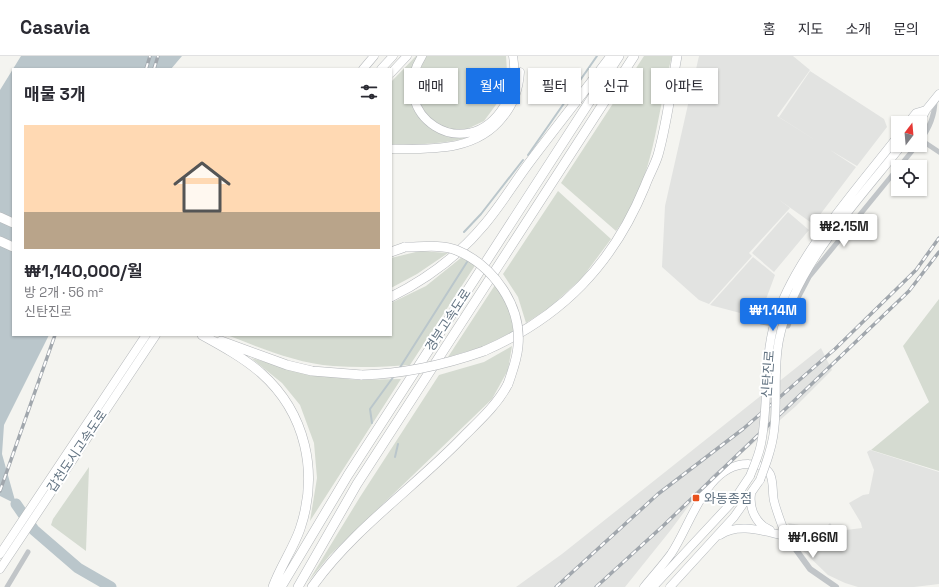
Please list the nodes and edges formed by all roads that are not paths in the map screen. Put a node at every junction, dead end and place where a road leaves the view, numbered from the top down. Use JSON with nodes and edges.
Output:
{"nodes":[{"id":1,"x":374,"y":56,"type":"edge"},
{"id":2,"x":393,"y":56,"type":"edge"},
{"id":3,"x":407,"y":56,"type":"edge"},
{"id":4,"x":422,"y":56,"type":"edge"},
{"id":5,"x":513,"y":56,"type":"edge"},
{"id":6,"x":518,"y":56,"type":"edge"},
{"id":7,"x":611,"y":56,"type":"edge"},
{"id":8,"x":619,"y":56,"type":"edge"},
{"id":9,"x":634,"y":56,"type":"edge"},
{"id":10,"x":677,"y":56,"type":"edge"},
{"id":11,"x":364,"y":68,"type":"edge"},
{"id":12,"x":382,"y":68,"type":"edge"},
{"id":13,"x":392,"y":72,"type":"edge"},
{"id":14,"x":937,"y":96,"type":"edge"},
{"id":15,"x":926,"y":110,"type":"junction"},
{"id":16,"x":914,"y":116,"type":"edge"},
{"id":17,"x":923,"y":116,"type":"edge"},
{"id":18,"x":927,"y":129,"type":"edge"},
{"id":19,"x":891,"y":145,"type":"edge"},
{"id":20,"x":927,"y":145,"type":"edge"},
{"id":21,"x":392,"y":149,"type":"edge"},
{"id":22,"x":897,"y":152,"type":"edge"},
{"id":23,"x":911,"y":152,"type":"edge"},
{"id":24,"x":939,"y":152,"type":"edge"},
{"id":25,"x":905,"y":160,"type":"edge"},
{"id":26,"x":891,"y":177,"type":"edge"},
{"id":27,"x":0,"y":217,"type":"edge"},
{"id":28,"x":12,"y":223,"type":"edge"},
{"id":29,"x":0,"y":241,"type":"edge"},
{"id":30,"x":12,"y":247,"type":"edge"},
{"id":31,"x":392,"y":252,"type":"edge"},
{"id":32,"x":392,"y":296,"type":"edge"},
{"id":33,"x":761,"y":322,"type":"dead end"},
{"id":34,"x":145,"y":336,"type":"edge"},
{"id":35,"x":155,"y":336,"type":"edge"},
{"id":36,"x":204,"y":336,"type":"edge"},
{"id":37,"x":210,"y":336,"type":"edge"},
{"id":38,"x":44,"y":494,"type":"junction"},
{"id":39,"x":751,"y":494,"type":"junction"},
{"id":40,"x":17,"y":534,"type":"junction"},
{"id":41,"x":786,"y":536,"type":"junction"},
{"id":42,"x":714,"y":539,"type":"junction"},
{"id":43,"x":28,"y":552,"type":"dead end"},
{"id":44,"x":0,"y":554,"type":"edge"},
{"id":45,"x":0,"y":569,"type":"edge"},
{"id":46,"x":7,"y":587,"type":"edge"},
{"id":47,"x":273,"y":587,"type":"edge"},
{"id":48,"x":281,"y":587,"type":"edge"},
{"id":49,"x":298,"y":587,"type":"edge"},
{"id":50,"x":312,"y":587,"type":"edge"},
{"id":51,"x":644,"y":587,"type":"edge"},
{"id":52,"x":653,"y":587,"type":"edge"},
{"id":53,"x":670,"y":587,"type":"edge"},
{"id":54,"x":836,"y":587,"type":"edge"}],
"edges":[{"from":1,"to":11,"type":"main road"},
{"from":2,"to":12,"type":"main road"},
{"from":3,"to":13,"type":"main road"},
{"from":4,"to":5,"type":"main road"},
{"from":6,"to":21,"type":"main road"},
{"from":7,"to":32,"type":"highway"},
{"from":8,"to":48,"type":"highway","name":"경부고속도로"},
{"from":9,"to":49,"type":"highway","name":"경부고속도로"},
{"from":10,"to":37,"type":"highway","bridge":true},
{"from":14,"to":15,"type":"main road"},
{"from":14,"to":18,"type":"street"},
{"from":15,"to":16,"type":"main road"},
{"from":15,"to":17,"type":"main road"},
{"from":19,"to":52,"type":"main road","name":"신탄진로","bridge":true},
{"from":20,"to":24,"type":"street"},
{"from":22,"to":39,"type":"main road","name":"신탄진로","bridge":true},
{"from":23,"to":25,"type":"street"},
{"from":26,"to":33,"type":"street"},
{"from":27,"to":28,"type":"highway"},
{"from":29,"to":30,"type":"highway"},
{"from":31,"to":50,"type":"highway","bridge":true},
{"from":34,"to":38,"type":"main road","name":"갑천도시고속도로"},
{"from":35,"to":38,"type":"main road","name":"갑천도시고속도로"},
{"from":36,"to":47,"type":"highway"},
{"from":38,"to":40,"type":"main road","name":"갑천도시고속도로"},
{"from":39,"to":41,"type":"main road"},
{"from":39,"to":42,"type":"main road","name":"신탄진로"},
{"from":40,"to":44,"type":"main road","name":"갑천도시고속도로"},
{"from":40,"to":45,"type":"main road","name":"갑천도시고속도로"},
{"from":41,"to":42,"type":"main road"},
{"from":41,"to":51,"type":"main road"},
{"from":41,"to":54,"type":"street"},
{"from":42,"to":53,"type":"main road","name":"신탄진로"},
{"from":43,"to":46,"type":"street"}]}
